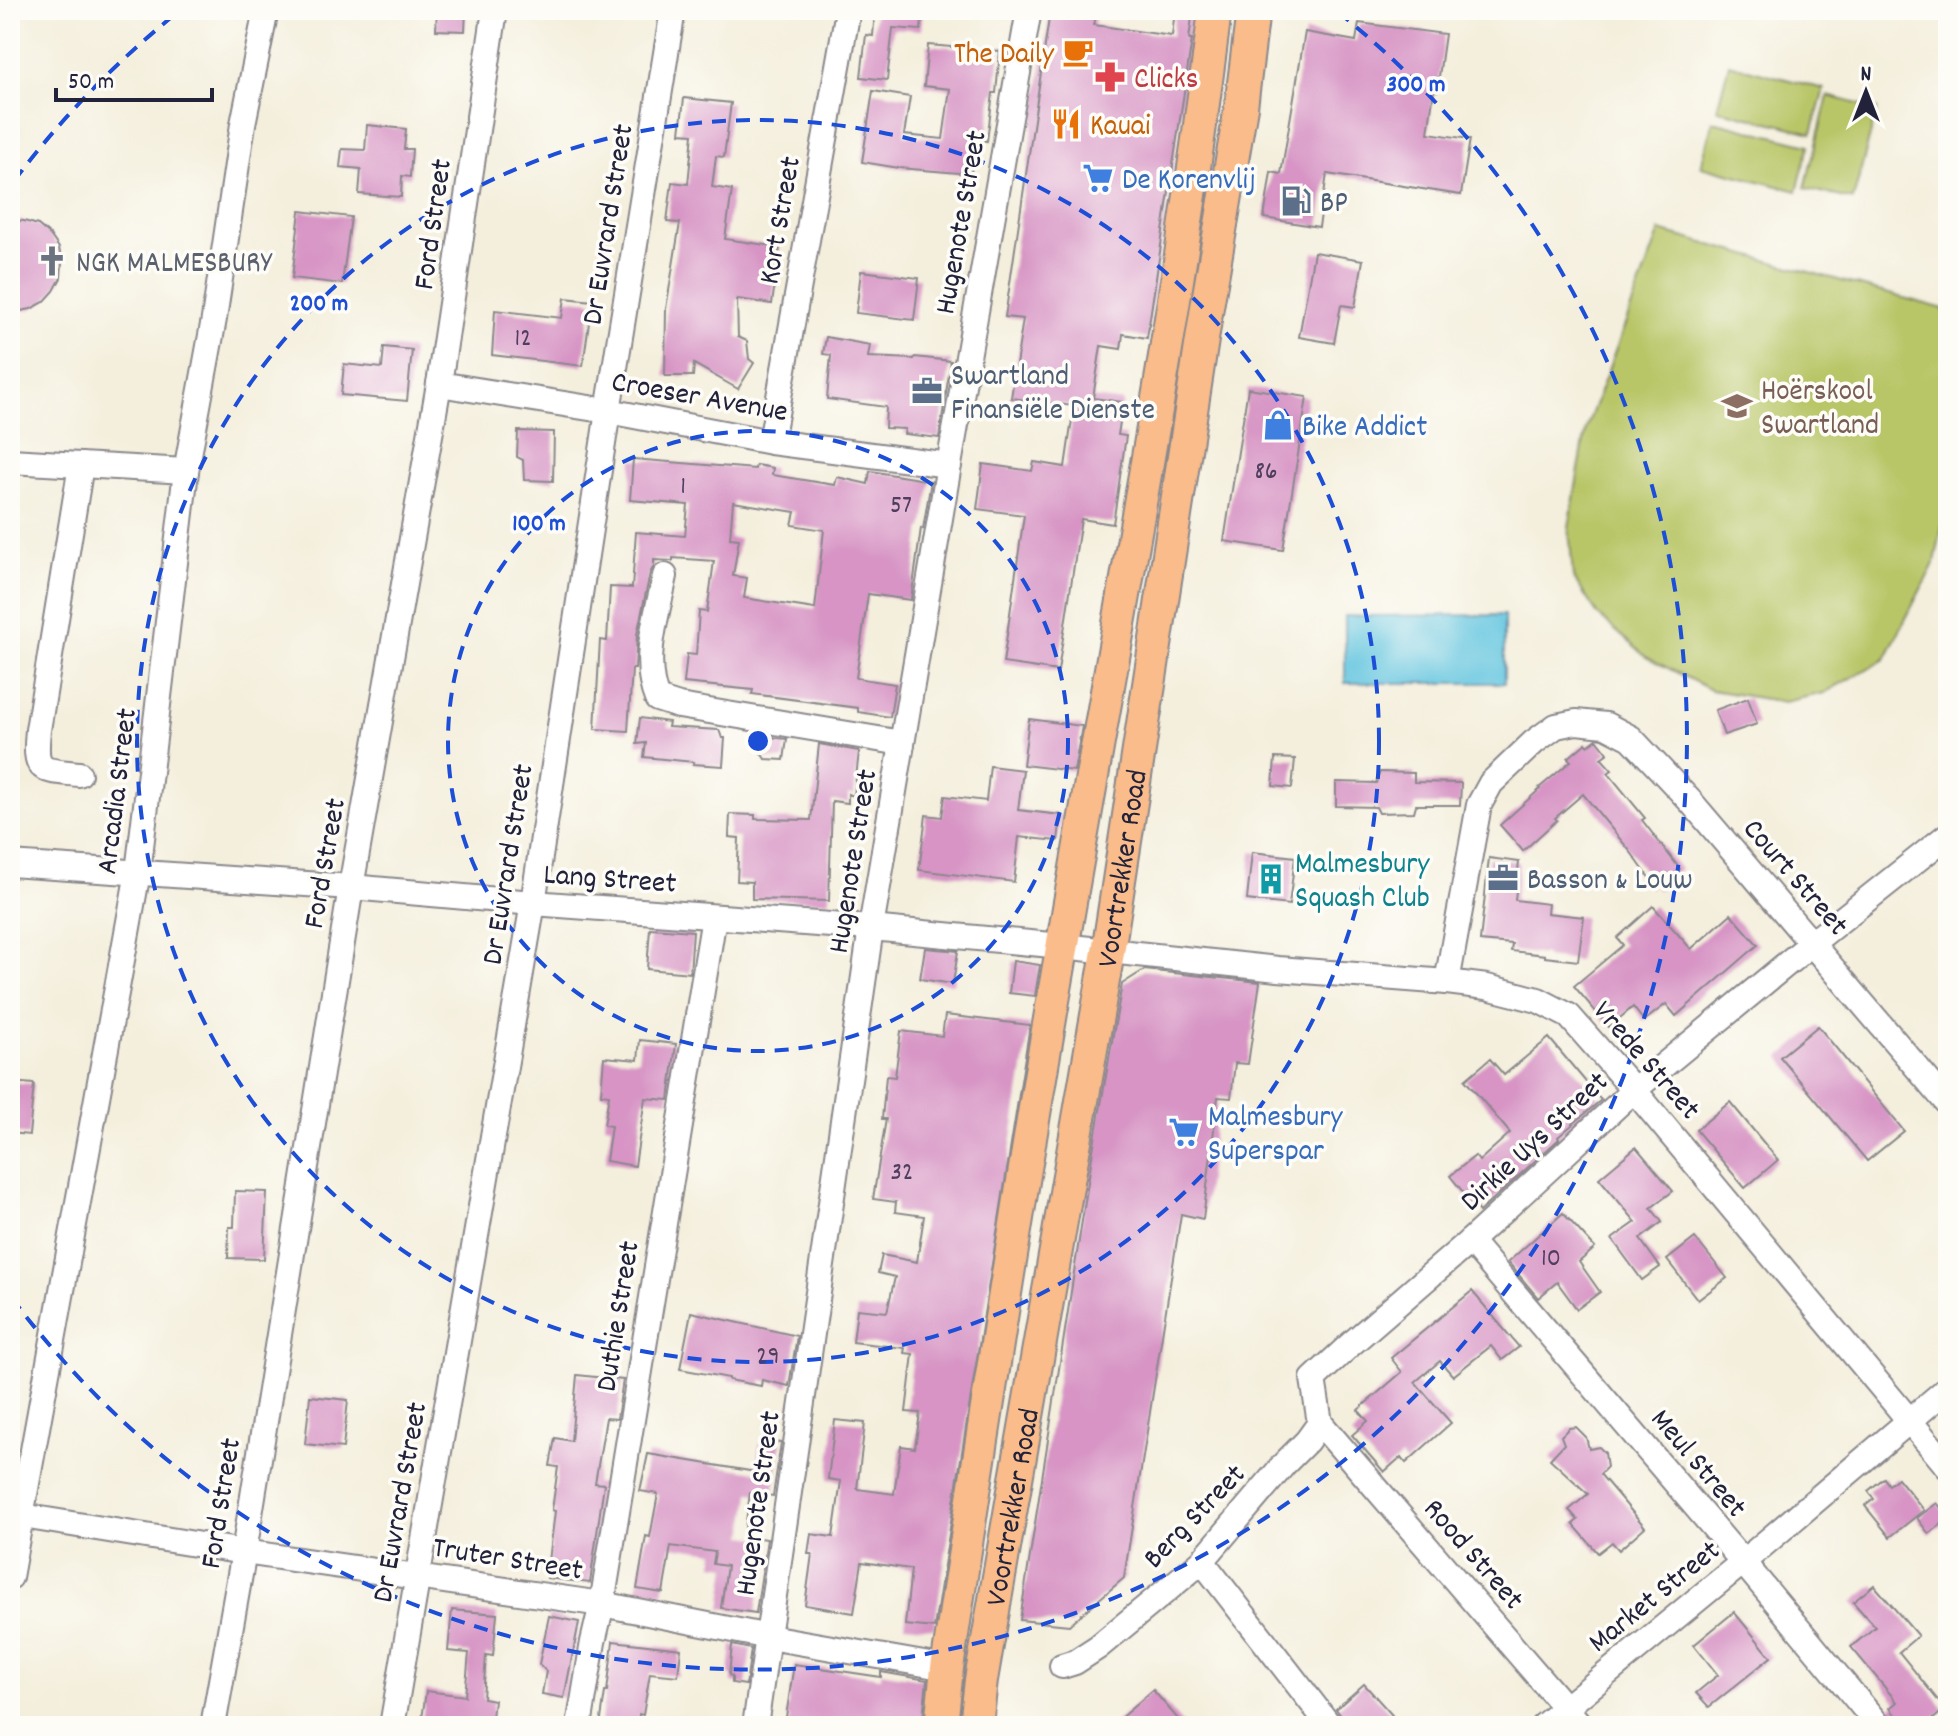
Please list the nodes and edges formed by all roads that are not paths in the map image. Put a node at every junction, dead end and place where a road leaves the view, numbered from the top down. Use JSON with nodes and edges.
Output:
{"nodes":[{"id":1,"x":266,"y":10,"type":"edge"},
{"id":2,"x":495,"y":10,"type":"edge"},
{"id":3,"x":673,"y":10,"type":"edge"},
{"id":4,"x":848,"y":10,"type":"edge"},
{"id":5,"x":1029,"y":10,"type":"edge"},
{"id":6,"x":1215,"y":10,"type":"edge"},
{"id":7,"x":1253,"y":10,"type":"edge"},
{"id":8,"x":439,"y":384,"type":"junction"},
{"id":9,"x":608,"y":411,"type":"junction"},
{"id":10,"x":771,"y":442,"type":"junction"},
{"id":11,"x":10,"y":461,"type":"edge"},
{"id":12,"x":81,"y":465,"type":"junction"},
{"id":13,"x":949,"y":465,"type":"junction"},
{"id":14,"x":186,"y":471,"type":"junction"},
{"id":15,"x":665,"y":576,"type":"dead end"},
{"id":16,"x":902,"y":743,"type":"junction"},
{"id":17,"x":79,"y":774,"type":"dead end"},
{"id":18,"x":1948,"y":835,"type":"edge"},
{"id":19,"x":10,"y":864,"type":"edge"},
{"id":20,"x":138,"y":872,"type":"junction"},
{"id":21,"x":351,"y":887,"type":"junction"},
{"id":22,"x":533,"y":903,"type":"junction"},
{"id":23,"x":714,"y":917,"type":"junction"},
{"id":24,"x":871,"y":928,"type":"junction"},
{"id":25,"x":1812,"y":943,"type":"junction"},
{"id":26,"x":1062,"y":946,"type":"junction"},
{"id":27,"x":1108,"y":952,"type":"junction"},
{"id":28,"x":1447,"y":982,"type":"junction"},
{"id":29,"x":1634,"y":1090,"type":"junction"},
{"id":30,"x":1948,"y":1104,"type":"edge"},
{"id":31,"x":1470,"y":1241,"type":"junction"},
{"id":32,"x":1948,"y":1388,"type":"edge"},
{"id":33,"x":1909,"y":1421,"type":"junction"},
{"id":34,"x":1320,"y":1423,"type":"junction"},
{"id":35,"x":1948,"y":1467,"type":"edge"},
{"id":36,"x":15,"y":1515,"type":"edge"},
{"id":37,"x":244,"y":1552,"type":"junction"},
{"id":38,"x":1202,"y":1561,"type":"junction"},
{"id":39,"x":1743,"y":1562,"type":"junction"},
{"id":40,"x":418,"y":1576,"type":"junction"},
{"id":41,"x":10,"y":1577,"type":"edge"},
{"id":42,"x":602,"y":1604,"type":"junction"},
{"id":43,"x":769,"y":1637,"type":"junction"},
{"id":44,"x":1062,"y":1666,"type":"dead end"},
{"id":45,"x":947,"y":1668,"type":"junction"},
{"id":46,"x":1573,"y":1717,"type":"edge"},
{"id":47,"x":213,"y":1726,"type":"edge"},
{"id":48,"x":392,"y":1726,"type":"edge"},
{"id":49,"x":579,"y":1726,"type":"edge"},
{"id":50,"x":755,"y":1726,"type":"edge"},
{"id":51,"x":941,"y":1726,"type":"edge"},
{"id":52,"x":976,"y":1726,"type":"edge"},
{"id":53,"x":1330,"y":1726,"type":"edge"},
{"id":54,"x":1543,"y":1726,"type":"edge"},
{"id":55,"x":1879,"y":1726,"type":"edge"}],
"edges":[{"from":1,"to":14,"type":"street","name":"Arcadia Street"},
{"from":2,"to":8,"type":"street","name":"Ford Street"},
{"from":3,"to":9,"type":"street","name":"Dr Euvrard Street"},
{"from":4,"to":10,"type":"street","name":"Kort Street"},
{"from":5,"to":13,"type":"street","name":"Hugenote Street"},
{"from":6,"to":26,"type":"main road","name":"Voortrekker Road"},
{"from":7,"to":27,"type":"main road","name":"Voortrekker Road"},
{"from":8,"to":9,"type":"street","name":"Croeser Avenue"},
{"from":8,"to":21,"type":"street","name":"Ford Street"},
{"from":9,"to":10,"type":"street","name":"Croeser Avenue"},
{"from":9,"to":22,"type":"street","name":"Dr Euvrard Street"},
{"from":10,"to":13,"type":"street","name":"Croeser Avenue"},
{"from":11,"to":12,"type":"street"},
{"from":12,"to":14,"type":"street"},
{"from":12,"to":17,"type":"street"},
{"from":13,"to":16,"type":"street","name":"Hugenote Street"},
{"from":14,"to":20,"type":"street","name":"Arcadia Street"},
{"from":15,"to":16,"type":"street"},
{"from":16,"to":24,"type":"street","name":"Hugenote Street"},
{"from":18,"to":25,"type":"street","name":"Dirkie Uys Street"},
{"from":19,"to":20,"type":"street","name":"Lang Street"},
{"from":20,"to":21,"type":"street","name":"Lang Street"},
{"from":20,"to":36,"type":"street","name":"Arcadia Street"},
{"from":21,"to":22,"type":"street","name":"Lang Street"},
{"from":21,"to":37,"type":"street","name":"Ford Street"},
{"from":22,"to":23,"type":"street","name":"Lang Street"},
{"from":22,"to":40,"type":"street","name":"Dr Euvrard Street"},
{"from":23,"to":24,"type":"street","name":"Lang Street"},
{"from":23,"to":42,"type":"street","name":"Duthie Street"},
{"from":24,"to":26,"type":"street","name":"Lang Street"},
{"from":24,"to":43,"type":"street","name":"Hugenote Street"},
{"from":25,"to":28,"type":"street","name":"Court Street"},
{"from":25,"to":29,"type":"street","name":"Dirkie Uys Street"},
{"from":25,"to":30,"type":"street","name":"Court Street"},
{"from":26,"to":27,"type":"street","name":"Lang Street"},
{"from":26,"to":45,"type":"main road","name":"Voortrekker Road"},
{"from":27,"to":28,"type":"street","name":"Vrede Street"},
{"from":27,"to":52,"type":"main road","name":"Voortrekker Road"},
{"from":28,"to":29,"type":"street","name":"Vrede Street"},
{"from":29,"to":31,"type":"street","name":"Dirkie Uys Street"},
{"from":29,"to":33,"type":"street","name":"Vrede Street"},
{"from":31,"to":34,"type":"street","name":"Dirkie Uys Street"},
{"from":31,"to":39,"type":"street","name":"Meul Street"},
{"from":32,"to":33,"type":"street","name":"Market Street"},
{"from":33,"to":35,"type":"street","name":"Vrede Street"},
{"from":33,"to":39,"type":"street","name":"Market Street"},
{"from":34,"to":38,"type":"street","name":"Berg Street"},
{"from":34,"to":46,"type":"street","name":"Rood Street"},
{"from":36,"to":37,"type":"street","name":"Truter Street"},
{"from":36,"to":41,"type":"street","name":"Arcadia Street"},
{"from":37,"to":40,"type":"street","name":"Truter Street"},
{"from":37,"to":47,"type":"street","name":"Ford Street"},
{"from":38,"to":44,"type":"street","name":"Berg Street"},
{"from":38,"to":53,"type":"street"},
{"from":39,"to":46,"type":"street","name":"Market Street"},
{"from":39,"to":55,"type":"street","name":"Meul Street"},
{"from":40,"to":42,"type":"street","name":"Truter Street"},
{"from":40,"to":48,"type":"street","name":"Dr Euvrard Street"},
{"from":42,"to":43,"type":"street","name":"Truter Street"},
{"from":42,"to":49,"type":"street","name":"Duthie Street"},
{"from":43,"to":45,"type":"street","name":"Truter Street"},
{"from":43,"to":50,"type":"street","name":"Hugenote Street"},
{"from":45,"to":51,"type":"main road","name":"Voortrekker Road"},
{"from":46,"to":54,"type":"street","name":"Market Street"}]}
